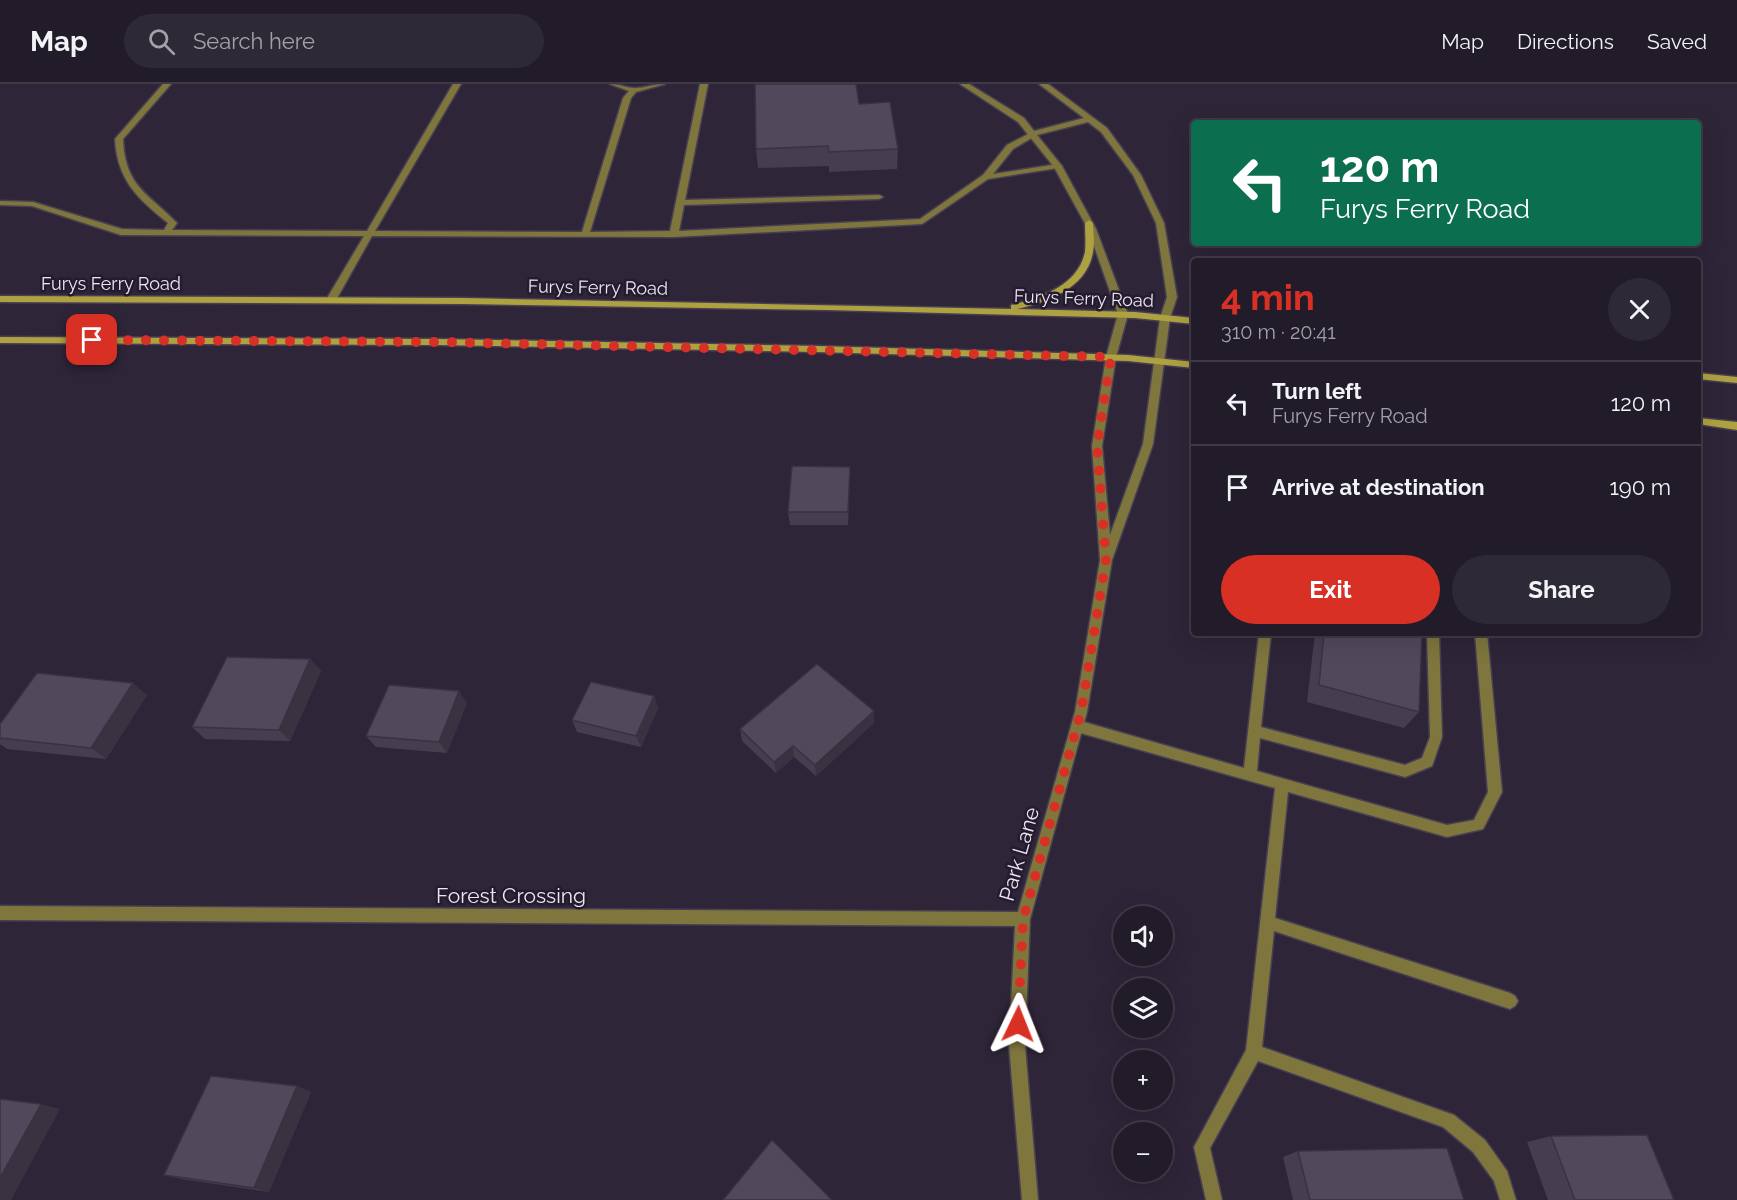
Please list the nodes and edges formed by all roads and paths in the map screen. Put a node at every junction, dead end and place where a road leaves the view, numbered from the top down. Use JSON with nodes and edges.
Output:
{"nodes":[{"id":1,"x":167,"y":84,"type":"edge"},
{"id":2,"x":457,"y":84,"type":"edge"},
{"id":3,"x":614,"y":84,"type":"edge"},
{"id":4,"x":661,"y":84,"type":"edge"},
{"id":5,"x":704,"y":84,"type":"edge"},
{"id":6,"x":964,"y":84,"type":"edge"},
{"id":7,"x":1043,"y":84,"type":"edge"},
{"id":8,"x":634,"y":90,"type":"junction"},
{"id":9,"x":1090,"y":119,"type":"junction"},
{"id":10,"x":1032,"y":134,"type":"junction"},
{"id":11,"x":1058,"y":166,"type":"junction"},
{"id":12,"x":986,"y":177,"type":"junction"},
{"id":13,"x":879,"y":197,"type":"dead end"},
{"id":14,"x":0,"y":203,"type":"edge"},
{"id":15,"x":680,"y":203,"type":"junction"},
{"id":16,"x":1089,"y":223,"type":"junction"},
{"id":17,"x":166,"y":233,"type":"junction"},
{"id":18,"x":370,"y":234,"type":"junction"},
{"id":19,"x":674,"y":234,"type":"junction"},
{"id":20,"x":585,"y":235,"type":"junction"},
{"id":21,"x":0,"y":299,"type":"edge"},
{"id":22,"x":331,"y":300,"type":"junction"},
{"id":23,"x":996,"y":311,"type":"junction"},
{"id":24,"x":1123,"y":314,"type":"junction"},
{"id":25,"x":1165,"y":318,"type":"junction"},
{"id":26,"x":1191,"y":321,"type":"edge"},
{"id":27,"x":0,"y":340,"type":"edge"},
{"id":28,"x":1111,"y":357,"type":"junction"},
{"id":29,"x":1159,"y":361,"type":"junction"},
{"id":30,"x":1191,"y":365,"type":"edge"},
{"id":31,"x":1701,"y":376,"type":"edge"},
{"id":32,"x":1737,"y":380,"type":"edge"},
{"id":33,"x":1701,"y":422,"type":"edge"},
{"id":34,"x":1737,"y":426,"type":"edge"},
{"id":35,"x":1106,"y":560,"type":"junction"},
{"id":36,"x":1265,"y":636,"type":"edge"},
{"id":37,"x":1433,"y":636,"type":"edge"},
{"id":38,"x":1481,"y":636,"type":"edge"},
{"id":39,"x":1077,"y":726,"type":"junction"},
{"id":40,"x":1255,"y":731,"type":"junction"},
{"id":41,"x":1250,"y":776,"type":"junction"},
{"id":42,"x":1282,"y":785,"type":"junction"},
{"id":43,"x":0,"y":913,"type":"edge"},
{"id":44,"x":1023,"y":920,"type":"junction"},
{"id":45,"x":1267,"y":922,"type":"junction"},
{"id":46,"x":1510,"y":1001,"type":"dead end"},
{"id":47,"x":1254,"y":1052,"type":"junction"},
{"id":48,"x":1030,"y":1200,"type":"edge"},
{"id":49,"x":1214,"y":1200,"type":"edge"},
{"id":50,"x":1508,"y":1200,"type":"edge"}],
"edges":[{"from":1,"to":17,"type":"street"},
{"from":2,"to":18,"type":"street"},
{"from":3,"to":8,"type":"street"},
{"from":4,"to":8,"type":"street"},
{"from":5,"to":15,"type":"street"},
{"from":6,"to":10,"type":"street"},
{"from":7,"to":9,"type":"street","name":"Park Lane"},
{"from":8,"to":20,"type":"street"},
{"from":9,"to":10,"type":"street"},
{"from":9,"to":25,"type":"street","name":"Park Lane"},
{"from":10,"to":11,"type":"street"},
{"from":10,"to":12,"type":"street"},
{"from":11,"to":12,"type":"street"},
{"from":11,"to":16,"type":"street"},
{"from":12,"to":19,"type":"street"},
{"from":13,"to":15,"type":"street"},
{"from":14,"to":17,"type":"street"},
{"from":15,"to":19,"type":"street"},
{"from":16,"to":23,"type":"main road"},
{"from":16,"to":24,"type":"street"},
{"from":17,"to":18,"type":"street"},
{"from":18,"to":20,"type":"street"},
{"from":18,"to":22,"type":"street"},
{"from":19,"to":20,"type":"street"},
{"from":21,"to":22,"type":"main road","name":"Furys Ferry Road"},
{"from":22,"to":23,"type":"main road","name":"Furys Ferry Road"},
{"from":23,"to":24,"type":"main road","name":"Furys Ferry Road"},
{"from":24,"to":25,"type":"main road","name":"Furys Ferry Road"},
{"from":24,"to":28,"type":"street","name":"Park Lane"},
{"from":25,"to":26,"type":"main road","name":"Furys Ferry Road"},
{"from":25,"to":29,"type":"street","name":"Park Lane"},
{"from":27,"to":28,"type":"main road"},
{"from":28,"to":29,"type":"main road"},
{"from":28,"to":35,"type":"street","name":"Park Lane"},
{"from":29,"to":30,"type":"main road"},
{"from":29,"to":35,"type":"street","name":"Park Lane"},
{"from":31,"to":32,"type":"main road"},
{"from":33,"to":34,"type":"main road"},
{"from":35,"to":39,"type":"street","name":"Park Lane"},
{"from":36,"to":40,"type":"street"},
{"from":37,"to":40,"type":"street"},
{"from":38,"to":42,"type":"street"},
{"from":39,"to":41,"type":"street"},
{"from":39,"to":44,"type":"street","name":"Park Lane"},
{"from":40,"to":41,"type":"street"},
{"from":41,"to":42,"type":"street"},
{"from":42,"to":45,"type":"street"},
{"from":43,"to":44,"type":"street","name":"Forest Crossing"},
{"from":44,"to":48,"type":"street","name":"Park Lane"},
{"from":45,"to":46,"type":"street"},
{"from":45,"to":47,"type":"street"},
{"from":47,"to":49,"type":"street"},
{"from":47,"to":50,"type":"street"}]}
